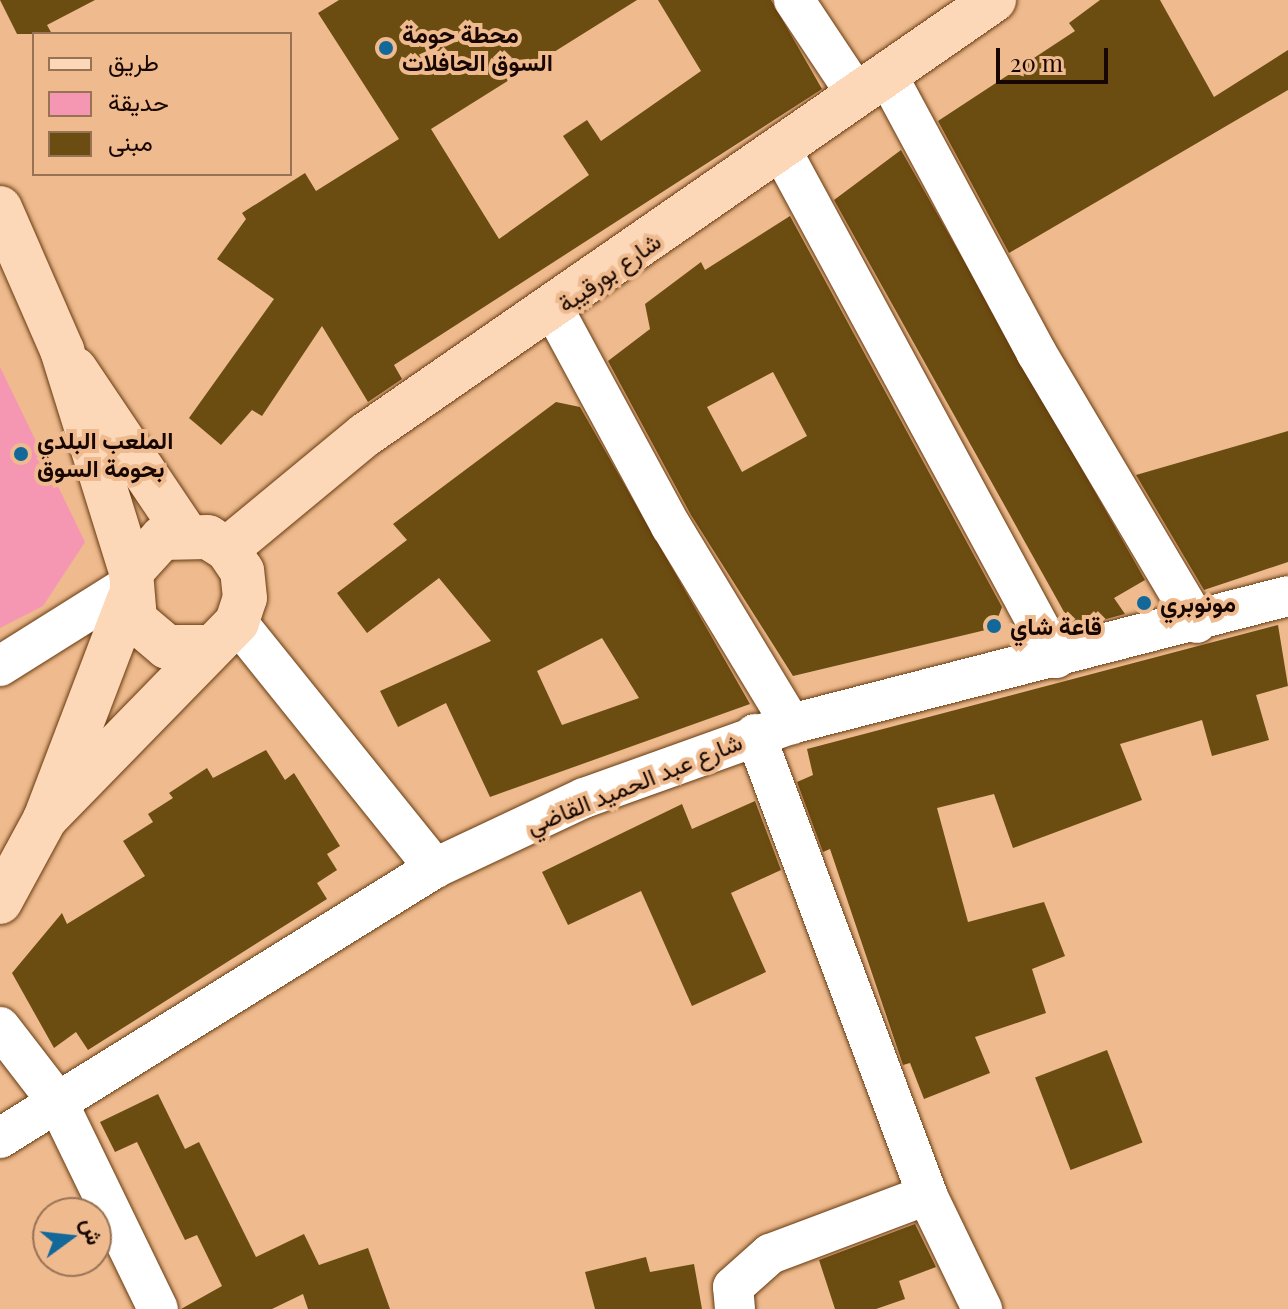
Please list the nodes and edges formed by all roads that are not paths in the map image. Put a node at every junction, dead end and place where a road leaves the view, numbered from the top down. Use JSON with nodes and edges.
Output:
{"nodes":[{"id":1,"x":794,"y":0,"type":"edge"},
{"id":2,"x":994,"y":0,"type":"edge"},
{"id":3,"x":872,"y":85,"type":"junction"},
{"id":4,"x":780,"y":148,"type":"junction"},
{"id":5,"x":0,"y":208,"type":"edge"},
{"id":6,"x":554,"y":310,"type":"junction"},
{"id":7,"x":62,"y":350,"type":"junction"},
{"id":8,"x":185,"y":533,"type":"junction"},
{"id":9,"x":227,"y":549,"type":"junction"},
{"id":10,"x":130,"y":585,"type":"junction"},
{"id":11,"x":1288,"y":596,"type":"edge"},
{"id":12,"x":1197,"y":623,"type":"junction"},
{"id":13,"x":223,"y":635,"type":"junction"},
{"id":14,"x":1056,"y":658,"type":"junction"},
{"id":15,"x":0,"y":666,"type":"edge"},
{"id":16,"x":773,"y":729,"type":"junction"},
{"id":17,"x":45,"y":819,"type":"junction"},
{"id":18,"x":435,"y":868,"type":"junction"},
{"id":19,"x":0,"y":902,"type":"edge"},
{"id":20,"x":0,"y":1027,"type":"edge"},
{"id":21,"x":57,"y":1101,"type":"junction"},
{"id":22,"x":0,"y":1138,"type":"edge"},
{"id":23,"x":927,"y":1195,"type":"junction"},
{"id":24,"x":158,"y":1309,"type":"edge"},
{"id":25,"x":735,"y":1309,"type":"edge"},
{"id":26,"x":982,"y":1309,"type":"edge"}],
"edges":[{"from":1,"to":3,"type":"street"},
{"from":2,"to":3,"type":"main road","name":"شارع بورقيبة"},
{"from":3,"to":4,"type":"main road","name":"شارع بورقيبة"},
{"from":3,"to":12,"type":"street"},
{"from":4,"to":6,"type":"main road","name":"شارع بورقيبة"},
{"from":4,"to":14,"type":"street"},
{"from":5,"to":7,"type":"main road"},
{"from":6,"to":9,"type":"main road","name":"شارع بورقيبة"},
{"from":6,"to":16,"type":"street"},
{"from":7,"to":8,"type":"main road"},
{"from":7,"to":10,"type":"main road"},
{"from":8,"to":9,"type":"main road"},
{"from":8,"to":10,"type":"main road"},
{"from":9,"to":13,"type":"main road"},
{"from":10,"to":13,"type":"main road"},
{"from":10,"to":15,"type":"street"},
{"from":10,"to":17,"type":"main road"},
{"from":11,"to":12,"type":"street","name":"شارع عبد الحميد القاضي"},
{"from":12,"to":14,"type":"street","name":"شارع عبد الحميد القاضي"},
{"from":13,"to":17,"type":"main road"},
{"from":13,"to":18,"type":"street"},
{"from":14,"to":16,"type":"street","name":"شارع عبد الحميد القاضي"},
{"from":16,"to":18,"type":"street","name":"شارع عبد الحميد القاضي"},
{"from":16,"to":23,"type":"street"},
{"from":17,"to":19,"type":"main road"},
{"from":18,"to":21,"type":"street","name":"شارع عبد الحميد القاضي"},
{"from":20,"to":21,"type":"street"},
{"from":21,"to":22,"type":"street","name":"شارع عبد الحميد القاضي"},
{"from":21,"to":24,"type":"street"},
{"from":23,"to":25,"type":"street"},
{"from":23,"to":26,"type":"street"}]}
